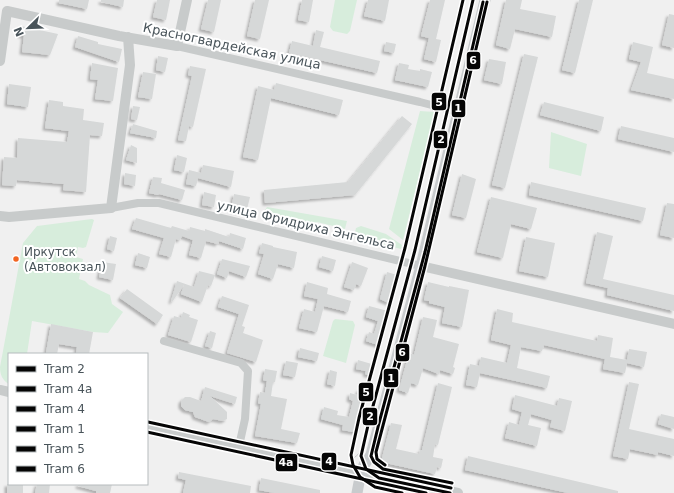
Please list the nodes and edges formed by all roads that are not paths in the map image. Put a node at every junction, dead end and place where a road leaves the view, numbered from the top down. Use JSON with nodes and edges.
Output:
{"nodes":[{"id":1,"x":187,"y":0,"type":"edge"},
{"id":2,"x":485,"y":0,"type":"edge"},
{"id":3,"x":3,"y":10,"type":"edge"},
{"id":4,"x":128,"y":37,"type":"junction"},
{"id":5,"x":178,"y":46,"type":"junction"},
{"id":6,"x":0,"y":62,"type":"edge"},
{"id":7,"x":458,"y":112,"type":"junction"},
{"id":8,"x":111,"y":208,"type":"junction"},
{"id":9,"x":0,"y":216,"type":"edge"},
{"id":10,"x":421,"y":266,"type":"junction"},
{"id":11,"x":674,"y":324,"type":"edge"},
{"id":12,"x":164,"y":341,"type":"dead end"},
{"id":13,"x":148,"y":424,"type":"edge"},
{"id":14,"x":239,"y":446,"type":"junction"},
{"id":15,"x":361,"y":472,"type":"junction"},
{"id":16,"x":357,"y":493,"type":"edge"},
{"id":17,"x":458,"y":493,"type":"edge"}],
"edges":[{"from":1,"to":5,"type":"street"},
{"from":2,"to":7,"type":"main road"},
{"from":3,"to":4,"type":"street","name":"Красногвардейская улица"},
{"from":3,"to":6,"type":"street"},
{"from":4,"to":5,"type":"street","name":"Красногвардейская улица"},
{"from":4,"to":8,"type":"street"},
{"from":5,"to":7,"type":"street","name":"Красногвардейская улица"},
{"from":7,"to":10,"type":"main road"},
{"from":8,"to":9,"type":"street","name":"улица Фридриха Энгельса"},
{"from":8,"to":10,"type":"street","name":"улица Фридриха Энгельса"},
{"from":10,"to":11,"type":"street","name":"улица Фридриха Энгельса"},
{"from":10,"to":15,"type":"main road"},
{"from":12,"to":14,"type":"street"},
{"from":13,"to":14,"type":"street"},
{"from":14,"to":15,"type":"street"},
{"from":15,"to":16,"type":"main road"},
{"from":15,"to":17,"type":"street"}]}
